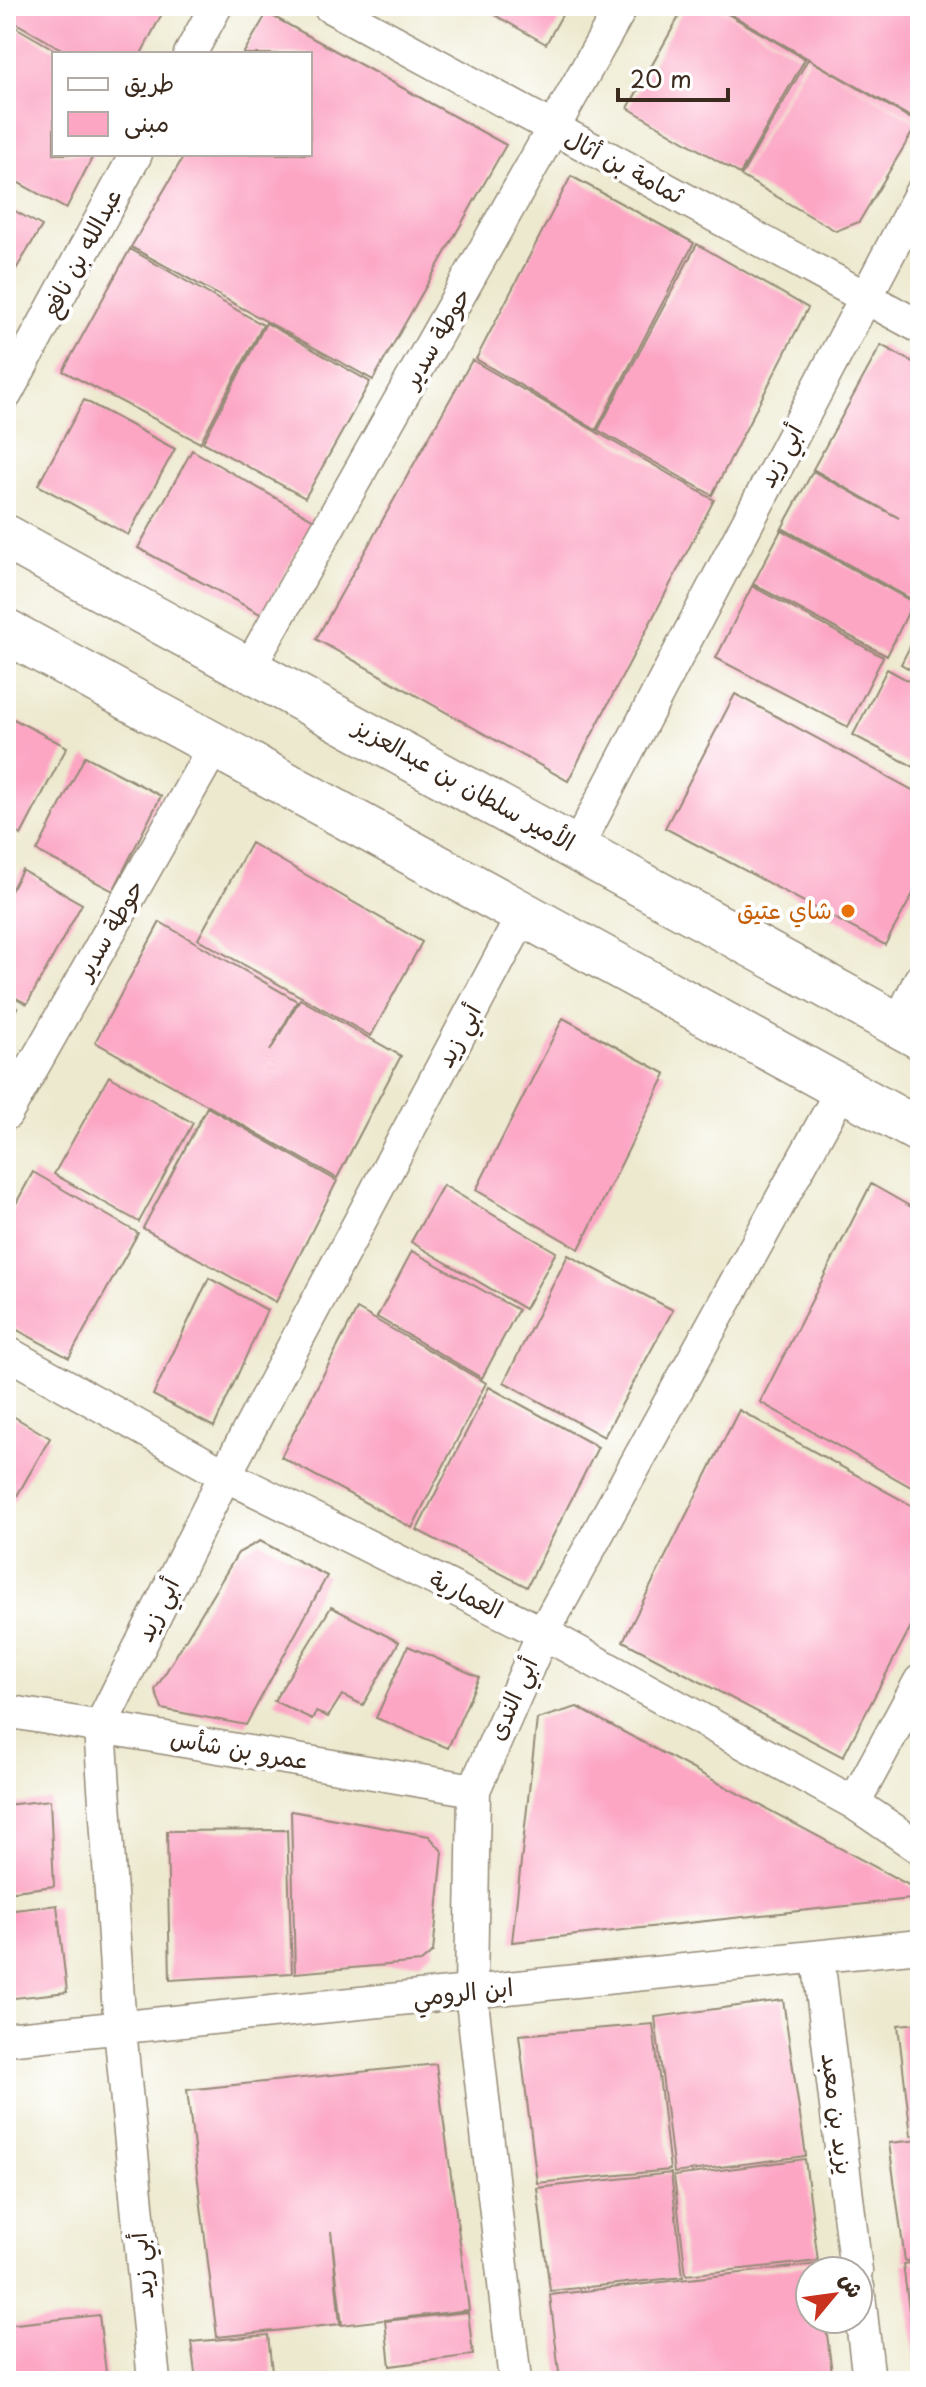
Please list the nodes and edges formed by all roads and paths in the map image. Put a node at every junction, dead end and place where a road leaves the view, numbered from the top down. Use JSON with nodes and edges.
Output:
{"nodes":[{"id":1,"x":216,"y":6,"type":"edge"},
{"id":2,"x":329,"y":6,"type":"edge"},
{"id":3,"x":622,"y":6,"type":"edge"},
{"id":4,"x":191,"y":52,"type":"edge"},
{"id":5,"x":555,"y":130,"type":"junction"},
{"id":6,"x":135,"y":156,"type":"edge"},
{"id":7,"x":920,"y":194,"type":"edge"},
{"id":8,"x":864,"y":296,"type":"junction"},
{"id":9,"x":920,"y":327,"type":"edge"},
{"id":10,"x":6,"y":394,"type":"edge"},
{"id":11,"x":6,"y":537,"type":"edge"},
{"id":12,"x":6,"y":631,"type":"edge"},
{"id":13,"x":249,"y":668,"type":"junction"},
{"id":14,"x":214,"y":747,"type":"junction"},
{"id":15,"x":577,"y":847,"type":"junction"},
{"id":16,"x":524,"y":913,"type":"junction"},
{"id":17,"x":920,"y":980,"type":"edge"},
{"id":18,"x":909,"y":1031,"type":"edge"},
{"id":19,"x":842,"y":1089,"type":"junction"},
{"id":20,"x":6,"y":1114,"type":"edge"},
{"id":21,"x":920,"y":1131,"type":"edge"},
{"id":22,"x":6,"y":1352,"type":"edge"},
{"id":23,"x":225,"y":1475,"type":"junction"},
{"id":24,"x":543,"y":1633,"type":"junction"},
{"id":25,"x":920,"y":1681,"type":"edge"},
{"id":26,"x":6,"y":1711,"type":"edge"},
{"id":27,"x":100,"y":1727,"type":"junction"},
{"id":28,"x":474,"y":1790,"type":"junction"},
{"id":29,"x":854,"y":1803,"type":"junction"},
{"id":30,"x":920,"y":1848,"type":"edge"},
{"id":31,"x":920,"y":1946,"type":"edge"},
{"id":32,"x":818,"y":1958,"type":"junction"},
{"id":33,"x":471,"y":1992,"type":"junction"},
{"id":34,"x":120,"y":2029,"type":"junction"},
{"id":35,"x":6,"y":2039,"type":"edge"},
{"id":36,"x":854,"y":2255,"type":"edge"},
{"id":37,"x":864,"y":2335,"type":"edge"},
{"id":38,"x":154,"y":2381,"type":"edge"},
{"id":39,"x":515,"y":2381,"type":"edge"},
{"id":40,"x":869,"y":2381,"type":"edge"}],
"edges":[{"from":1,"to":4,"type":"street"},
{"from":2,"to":5,"type":"street","name":"ثمامة بن أثال"},
{"from":3,"to":5,"type":"street","name":"حوطة سدير"},
{"from":5,"to":8,"type":"street","name":"ثمامة بن أثال"},
{"from":5,"to":13,"type":"street","name":"حوطة سدير"},
{"from":6,"to":10,"type":"street","name":"عبدالله بن نافع"},
{"from":7,"to":8,"type":"street","name":"أبي زيد"},
{"from":8,"to":9,"type":"street","name":"ثمامة بن أثال"},
{"from":8,"to":15,"type":"street","name":"أبي زيد"},
{"from":11,"to":13,"type":"street","name":"الأمير سلطان بن عبدالعزيز"},
{"from":12,"to":14,"type":"street"},
{"from":13,"to":15,"type":"street","name":"الأمير سلطان بن عبدالعزيز"},
{"from":14,"to":16,"type":"street"},
{"from":14,"to":20,"type":"street","name":"حوطة سدير"},
{"from":15,"to":18,"type":"street","name":"الأمير سلطان بن عبدالعزيز"},
{"from":16,"to":19,"type":"street"},
{"from":16,"to":23,"type":"street","name":"أبي زيد"},
{"from":17,"to":18,"type":"street"},
{"from":19,"to":21,"type":"street"},
{"from":19,"to":24,"type":"street","name":"أبي الندى"},
{"from":22,"to":23,"type":"street","name":"العمارية"},
{"from":23,"to":24,"type":"street","name":"العمارية"},
{"from":23,"to":27,"type":"street","name":"أبي زيد"},
{"from":24,"to":28,"type":"street","name":"أبي الندى"},
{"from":24,"to":29,"type":"street","name":"العمارية"},
{"from":25,"to":29,"type":"street"},
{"from":26,"to":27,"type":"street","name":"عمرو بن شأس"},
{"from":27,"to":28,"type":"street","name":"عمرو بن شأس"},
{"from":27,"to":34,"type":"street","name":"أبي زيد"},
{"from":28,"to":33,"type":"street","name":"أبي الندى"},
{"from":29,"to":30,"type":"street","name":"العمارية"},
{"from":31,"to":32,"type":"street","name":"ابن الرومي"},
{"from":32,"to":33,"type":"street","name":"ابن الرومي"},
{"from":32,"to":36,"type":"street","name":"يزيد بن معبد"},
{"from":33,"to":34,"type":"street","name":"ابن الرومي"},
{"from":33,"to":39,"type":"street","name":"أبي الندى"},
{"from":34,"to":35,"type":"street","name":"ابن الرومي"},
{"from":34,"to":38,"type":"street","name":"أبي زيد"},
{"from":37,"to":40,"type":"street"}]}
